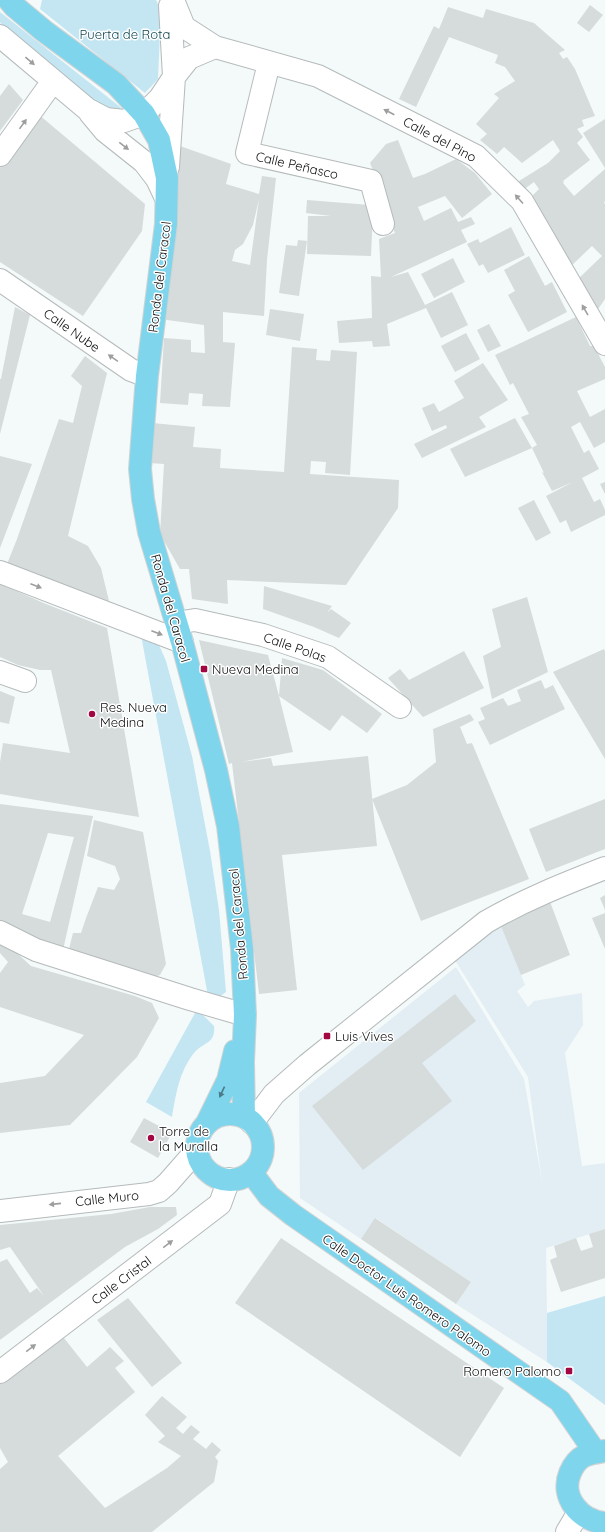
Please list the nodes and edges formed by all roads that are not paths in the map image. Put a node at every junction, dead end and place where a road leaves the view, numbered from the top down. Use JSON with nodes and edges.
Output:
{"nodes":[{"id":1,"x":9,"y":0,"type":"edge"},
{"id":2,"x":172,"y":0,"type":"edge"},
{"id":3,"x":26,"y":8,"type":"edge"},
{"id":4,"x":0,"y":36,"type":"edge"},
{"id":5,"x":215,"y":47,"type":"junction"},
{"id":6,"x":269,"y":63,"type":"junction"},
{"id":7,"x":174,"y":76,"type":"junction"},
{"id":8,"x":54,"y":81,"type":"junction"},
{"id":9,"x":87,"y":109,"type":"junction"},
{"id":10,"x":144,"y":114,"type":"junction"},
{"id":11,"x":0,"y":155,"type":"edge"},
{"id":12,"x":167,"y":188,"type":"junction"},
{"id":13,"x":383,"y":224,"type":"dead end"},
{"id":14,"x":0,"y":280,"type":"edge"},
{"id":15,"x":604,"y":339,"type":"edge"},
{"id":16,"x":147,"y":376,"type":"junction"},
{"id":17,"x":0,"y":572,"type":"edge"},
{"id":18,"x":179,"y":632,"type":"junction"},
{"id":19,"x":0,"y":672,"type":"edge"},
{"id":20,"x":25,"y":682,"type":"dead end"},
{"id":21,"x":400,"y":707,"type":"dead end"},
{"id":22,"x":605,"y":868,"type":"edge"},
{"id":23,"x":0,"y":932,"type":"edge"},
{"id":24,"x":245,"y":1015,"type":"junction"},
{"id":25,"x":243,"y":1062,"type":"junction"},
{"id":26,"x":274,"y":1094,"type":"junction"},
{"id":27,"x":248,"y":1120,"type":"junction"},
{"id":28,"x":207,"y":1123,"type":"junction"},
{"id":29,"x":197,"y":1150,"type":"junction"},
{"id":30,"x":251,"y":1172,"type":"junction"},
{"id":31,"x":229,"y":1179,"type":"junction"},
{"id":32,"x":0,"y":1211,"type":"edge"},
{"id":33,"x":0,"y":1372,"type":"edge"},
{"id":34,"x":600,"y":1451,"type":"edge"},
{"id":35,"x":579,"y":1512,"type":"junction"},
{"id":36,"x":604,"y":1526,"type":"edge"},
{"id":37,"x":567,"y":1532,"type":"edge"}],
"edges":[{"from":1,"to":3,"type":"main road","name":"Ronda del Caracol"},
{"from":2,"to":5,"type":"street","name":"Calle del Pino"},
{"from":2,"to":7,"type":"street"},
{"from":3,"to":10,"type":"main road","name":"Ronda del Caracol"},
{"from":4,"to":8,"type":"street","one_way":true},
{"from":5,"to":6,"type":"street","name":"Calle del Pino"},
{"from":5,"to":7,"type":"street"},
{"from":6,"to":13,"type":"street","name":"Calle Peñasco"},
{"from":15,"to":6,"type":"street","name":"Calle del Pino","one_way":true},
{"from":7,"to":10,"type":"street"},
{"from":7,"to":12,"type":"street"},
{"from":8,"to":9,"type":"street"},
{"from":11,"to":8,"type":"street","one_way":true},
{"from":9,"to":10,"type":"street"},
{"from":9,"to":12,"type":"street","one_way":true},
{"from":10,"to":12,"type":"main road","name":"Ronda del Caracol"},
{"from":12,"to":16,"type":"main road","name":"Ronda del Caracol"},
{"from":16,"to":14,"type":"street","name":"Calle Nube","one_way":true},
{"from":16,"to":18,"type":"main road","name":"Ronda del Caracol"},
{"from":17,"to":18,"type":"street","one_way":true},
{"from":18,"to":21,"type":"street","name":"Calle Polas"},
{"from":18,"to":24,"type":"main road","name":"Ronda del Caracol"},
{"from":19,"to":20,"type":"street"},
{"from":22,"to":26,"type":"street"},
{"from":23,"to":24,"type":"street"},
{"from":24,"to":25,"type":"main road","name":"Ronda del Caracol"},
{"from":24,"to":28,"type":"main road","name":"Ronda del Caracol","one_way":true},
{"from":25,"to":26,"type":"street"},
{"from":25,"to":27,"type":"main road","name":"Ronda del Caracol"},
{"from":26,"to":27,"type":"street"},
{"from":27,"to":28,"type":"main road"},
{"from":27,"to":30,"type":"main road"},
{"from":28,"to":29,"type":"main road"},
{"from":29,"to":31,"type":"main road"},
{"from":29,"to":32,"type":"street","name":"Calle Muro","one_way":true},
{"from":30,"to":31,"type":"main road"},
{"from":30,"to":34,"type":"main road","name":"Calle Doctor Luis Romero Palomo"},
{"from":33,"to":31,"type":"street","name":"Calle Cristal","one_way":true},
{"from":34,"to":35,"type":"main road"},
{"from":35,"to":36,"type":"main road"},
{"from":35,"to":37,"type":"street"}]}
